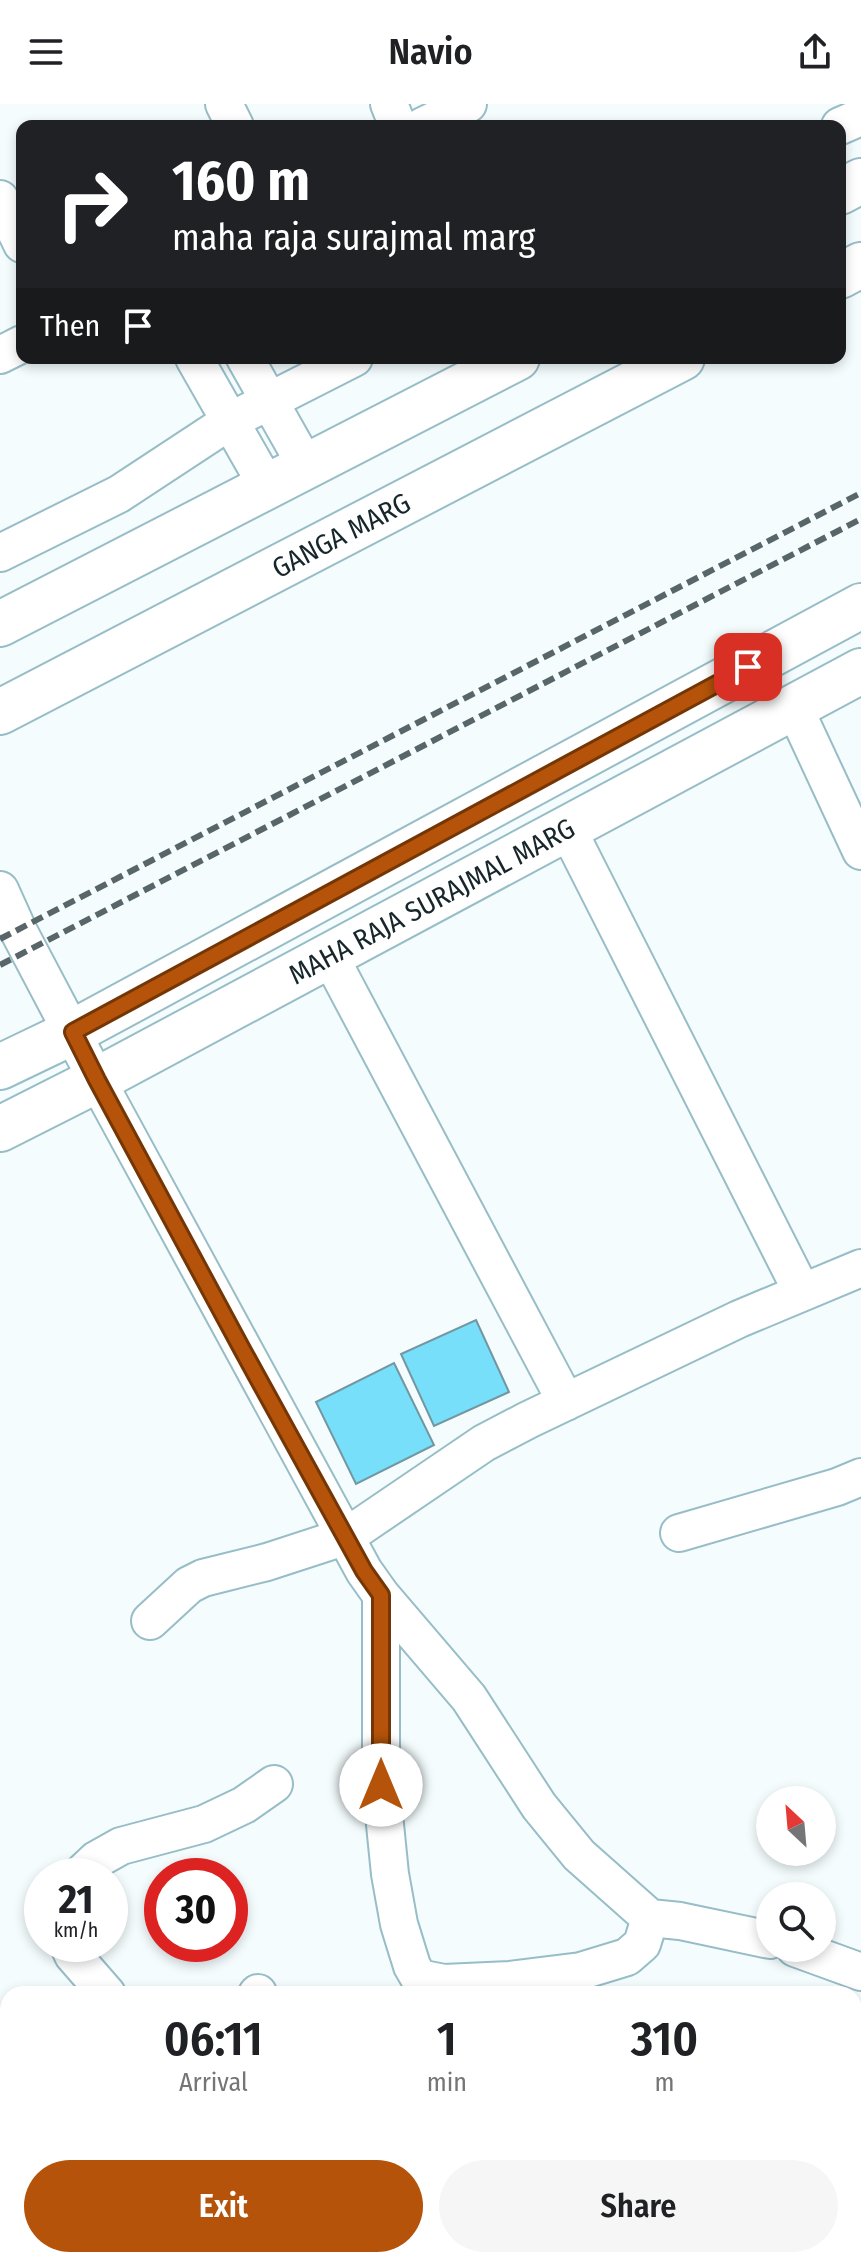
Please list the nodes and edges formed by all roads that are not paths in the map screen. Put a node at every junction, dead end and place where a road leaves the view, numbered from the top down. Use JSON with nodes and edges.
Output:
{"nodes":[{"id":1,"x":468,"y":104,"type":"edge"},
{"id":2,"x":435,"y":120,"type":"edge"},
{"id":3,"x":0,"y":199,"type":"edge"},
{"id":4,"x":16,"y":232,"type":"edge"},
{"id":5,"x":197,"y":364,"type":"edge"},
{"id":6,"x":248,"y":364,"type":"edge"},
{"id":7,"x":342,"y":364,"type":"edge"},
{"id":8,"x":505,"y":364,"type":"edge"},
{"id":9,"x":670,"y":364,"type":"edge"},
{"id":10,"x":270,"y":401,"type":"junction"},
{"id":11,"x":230,"y":421,"type":"junction"},
{"id":12,"x":306,"y":466,"type":"junction"},
{"id":13,"x":267,"y":486,"type":"junction"},
{"id":14,"x":0,"y":553,"type":"edge"},
{"id":15,"x":861,"y":606,"type":"edge"},
{"id":16,"x":0,"y":624,"type":"edge"},
{"id":17,"x":861,"y":671,"type":"edge"},
{"id":18,"x":794,"y":707,"type":"junction"},
{"id":19,"x":0,"y":712,"type":"edge"},
{"id":20,"x":567,"y":828,"type":"junction"},
{"id":21,"x":861,"y":851,"type":"edge"},
{"id":22,"x":0,"y":890,"type":"edge"},
{"id":23,"x":329,"y":955,"type":"junction"},
{"id":24,"x":73,"y":1032,"type":"junction"},
{"id":25,"x":0,"y":1067,"type":"edge"},
{"id":26,"x":97,"y":1080,"type":"junction"},
{"id":27,"x":0,"y":1129,"type":"edge"},
{"id":28,"x":861,"y":1268,"type":"edge"},
{"id":29,"x":802,"y":1292,"type":"junction"},
{"id":30,"x":566,"y":1402,"type":"junction"},
{"id":31,"x":861,"y":1477,"type":"edge"},
{"id":32,"x":679,"y":1533,"type":"dead end"},
{"id":33,"x":347,"y":1536,"type":"junction"},
{"id":34,"x":381,"y":1595,"type":"junction"},
{"id":35,"x":150,"y":1621,"type":"dead end"},
{"id":36,"x":274,"y":1784,"type":"dead end"},
{"id":37,"x":100,"y":1858,"type":"edge"},
{"id":38,"x":650,"y":1918,"type":"junction"},
{"id":39,"x":756,"y":1937,"type":"edge"},
{"id":40,"x":79,"y":1962,"type":"edge"},
{"id":41,"x":834,"y":1962,"type":"edge"},
{"id":42,"x":861,"y":1972,"type":"edge"},
{"id":43,"x":100,"y":1986,"type":"edge"}],
"edges":[{"from":1,"to":2,"type":"street"},
{"from":3,"to":4,"type":"street"},
{"from":5,"to":11,"type":"street"},
{"from":6,"to":10,"type":"street"},
{"from":7,"to":10,"type":"street"},
{"from":8,"to":12,"type":"street"},
{"from":9,"to":19,"type":"street","name":"GANGA MARG"},
{"from":10,"to":11,"type":"street"},
{"from":10,"to":12,"type":"street"},
{"from":11,"to":13,"type":"street"},
{"from":11,"to":14,"type":"street"},
{"from":12,"to":13,"type":"street"},
{"from":13,"to":16,"type":"street"},
{"from":15,"to":24,"type":"street","name":"MAHA RAJA SURAJMAL MARG"},
{"from":17,"to":18,"type":"street","name":"MAHA RAJA SURAJMAL MARG"},
{"from":18,"to":20,"type":"street","name":"MAHA RAJA SURAJMAL MARG"},
{"from":18,"to":21,"type":"street"},
{"from":20,"to":23,"type":"street","name":"MAHA RAJA SURAJMAL MARG"},
{"from":20,"to":29,"type":"street"},
{"from":22,"to":24,"type":"street"},
{"from":23,"to":26,"type":"street","name":"MAHA RAJA SURAJMAL MARG"},
{"from":23,"to":30,"type":"street"},
{"from":24,"to":25,"type":"street","name":"MAHA RAJA SURAJMAL MARG"},
{"from":24,"to":26,"type":"street"},
{"from":26,"to":27,"type":"street","name":"MAHA RAJA SURAJMAL MARG"},
{"from":26,"to":33,"type":"street"},
{"from":28,"to":29,"type":"street"},
{"from":29,"to":30,"type":"street"},
{"from":30,"to":33,"type":"street"},
{"from":31,"to":32,"type":"street"},
{"from":33,"to":34,"type":"street"},
{"from":33,"to":35,"type":"street"},
{"from":34,"to":38,"type":"street"},
{"from":34,"to":38,"type":"street"},
{"from":36,"to":37,"type":"street"},
{"from":38,"to":39,"type":"street"},
{"from":40,"to":43,"type":"street"},
{"from":41,"to":42,"type":"street"}]}
